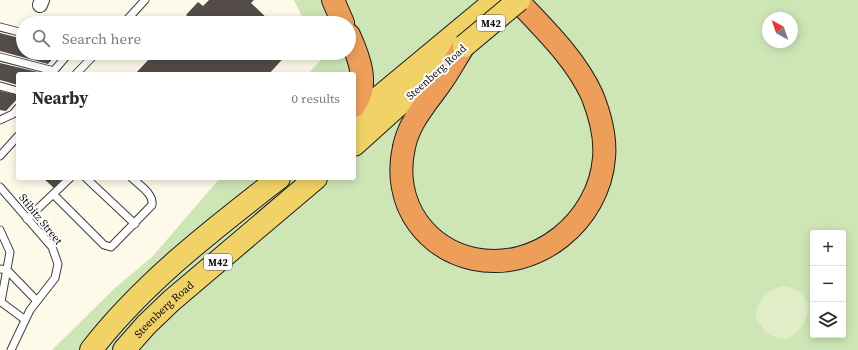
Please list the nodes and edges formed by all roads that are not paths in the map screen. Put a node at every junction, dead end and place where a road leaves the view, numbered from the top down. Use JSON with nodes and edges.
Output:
{"nodes":[{"id":1,"x":145,"y":0,"type":"edge"},
{"id":2,"x":333,"y":0,"type":"edge"},
{"id":3,"x":496,"y":0,"type":"edge"},
{"id":4,"x":518,"y":0,"type":"edge"},
{"id":5,"x":130,"y":16,"type":"edge"},
{"id":6,"x":340,"y":16,"type":"edge"},
{"id":7,"x":0,"y":27,"type":"edge"},
{"id":8,"x":16,"y":31,"type":"edge"},
{"id":9,"x":463,"y":37,"type":"junction"},
{"id":10,"x":356,"y":55,"type":"edge"},
{"id":11,"x":0,"y":57,"type":"edge"},
{"id":12,"x":63,"y":60,"type":"edge"},
{"id":13,"x":89,"y":60,"type":"edge"},
{"id":14,"x":50,"y":72,"type":"edge"},
{"id":15,"x":54,"y":72,"type":"edge"},
{"id":16,"x":78,"y":72,"type":"edge"},
{"id":17,"x":0,"y":86,"type":"edge"},
{"id":18,"x":16,"y":90,"type":"edge"},
{"id":19,"x":356,"y":103,"type":"edge"},
{"id":20,"x":16,"y":110,"type":"edge"},
{"id":21,"x":356,"y":117,"type":"edge"},
{"id":22,"x":0,"y":120,"type":"edge"},
{"id":23,"x":16,"y":138,"type":"edge"},
{"id":24,"x":356,"y":143,"type":"edge"},
{"id":25,"x":0,"y":156,"type":"edge"},
{"id":26,"x":68,"y":180,"type":"edge"},
{"id":27,"x":88,"y":180,"type":"edge"},
{"id":28,"x":134,"y":180,"type":"edge"},
{"id":29,"x":277,"y":180,"type":"edge"},
{"id":30,"x":314,"y":180,"type":"edge"},
{"id":31,"x":0,"y":187,"type":"edge"},
{"id":32,"x":54,"y":195,"type":"junction"},
{"id":33,"x":28,"y":219,"type":"junction"},
{"id":34,"x":135,"y":224,"type":"junction"},
{"id":35,"x":0,"y":230,"type":"edge"},
{"id":36,"x":3,"y":243,"type":"edge"},
{"id":37,"x":4,"y":269,"type":"edge"},
{"id":38,"x":36,"y":300,"type":"junction"},
{"id":39,"x":0,"y":303,"type":"edge"},
{"id":40,"x":24,"y":320,"type":"junction"},
{"id":41,"x":11,"y":350,"type":"edge"},
{"id":42,"x":91,"y":350,"type":"edge"},
{"id":43,"x":124,"y":350,"type":"edge"}],
"edges":[{"from":1,"to":5,"type":"lane"},
{"from":2,"to":6,"type":"highway"},
{"from":3,"to":9,"type":"main road","name":"Steenberg Road","number":"M42"},
{"from":4,"to":9,"type":"main road","name":"Steenberg Road","number":"M42","bridge":true},
{"from":4,"to":9,"type":"highway"},
{"from":7,"to":8,"type":"lane"},
{"from":9,"to":21,"type":"main road","name":"Steenberg Road","number":"M42"},
{"from":9,"to":24,"type":"main road","name":"Steenberg Road","number":"M42"},
{"from":10,"to":19,"type":"highway"},
{"from":11,"to":14,"type":"lane"},
{"from":12,"to":15,"type":"lane"},
{"from":13,"to":16,"type":"lane"},
{"from":17,"to":18,"type":"lane"},
{"from":20,"to":22,"type":"lane"},
{"from":23,"to":25,"type":"lane"},
{"from":26,"to":32,"type":"lane"},
{"from":27,"to":34,"type":"lane"},
{"from":28,"to":34,"type":"lane"},
{"from":29,"to":42,"type":"main road","number":"M42"},
{"from":30,"to":43,"type":"main road","name":"Steenberg Road","number":"M42"},
{"from":31,"to":33,"type":"lane","name":"Stibitz Street"},
{"from":32,"to":33,"type":"lane"},
{"from":32,"to":34,"type":"lane"},
{"from":33,"to":38,"type":"lane","name":"Stibitz Street"},
{"from":35,"to":36,"type":"lane"},
{"from":36,"to":37,"type":"lane"},
{"from":37,"to":38,"type":"lane"},
{"from":37,"to":39,"type":"lane"},
{"from":38,"to":40,"type":"lane","name":"Stibitz Street"},
{"from":39,"to":40,"type":"lane"},
{"from":40,"to":41,"type":"lane","name":"Stibitz Street"}]}
